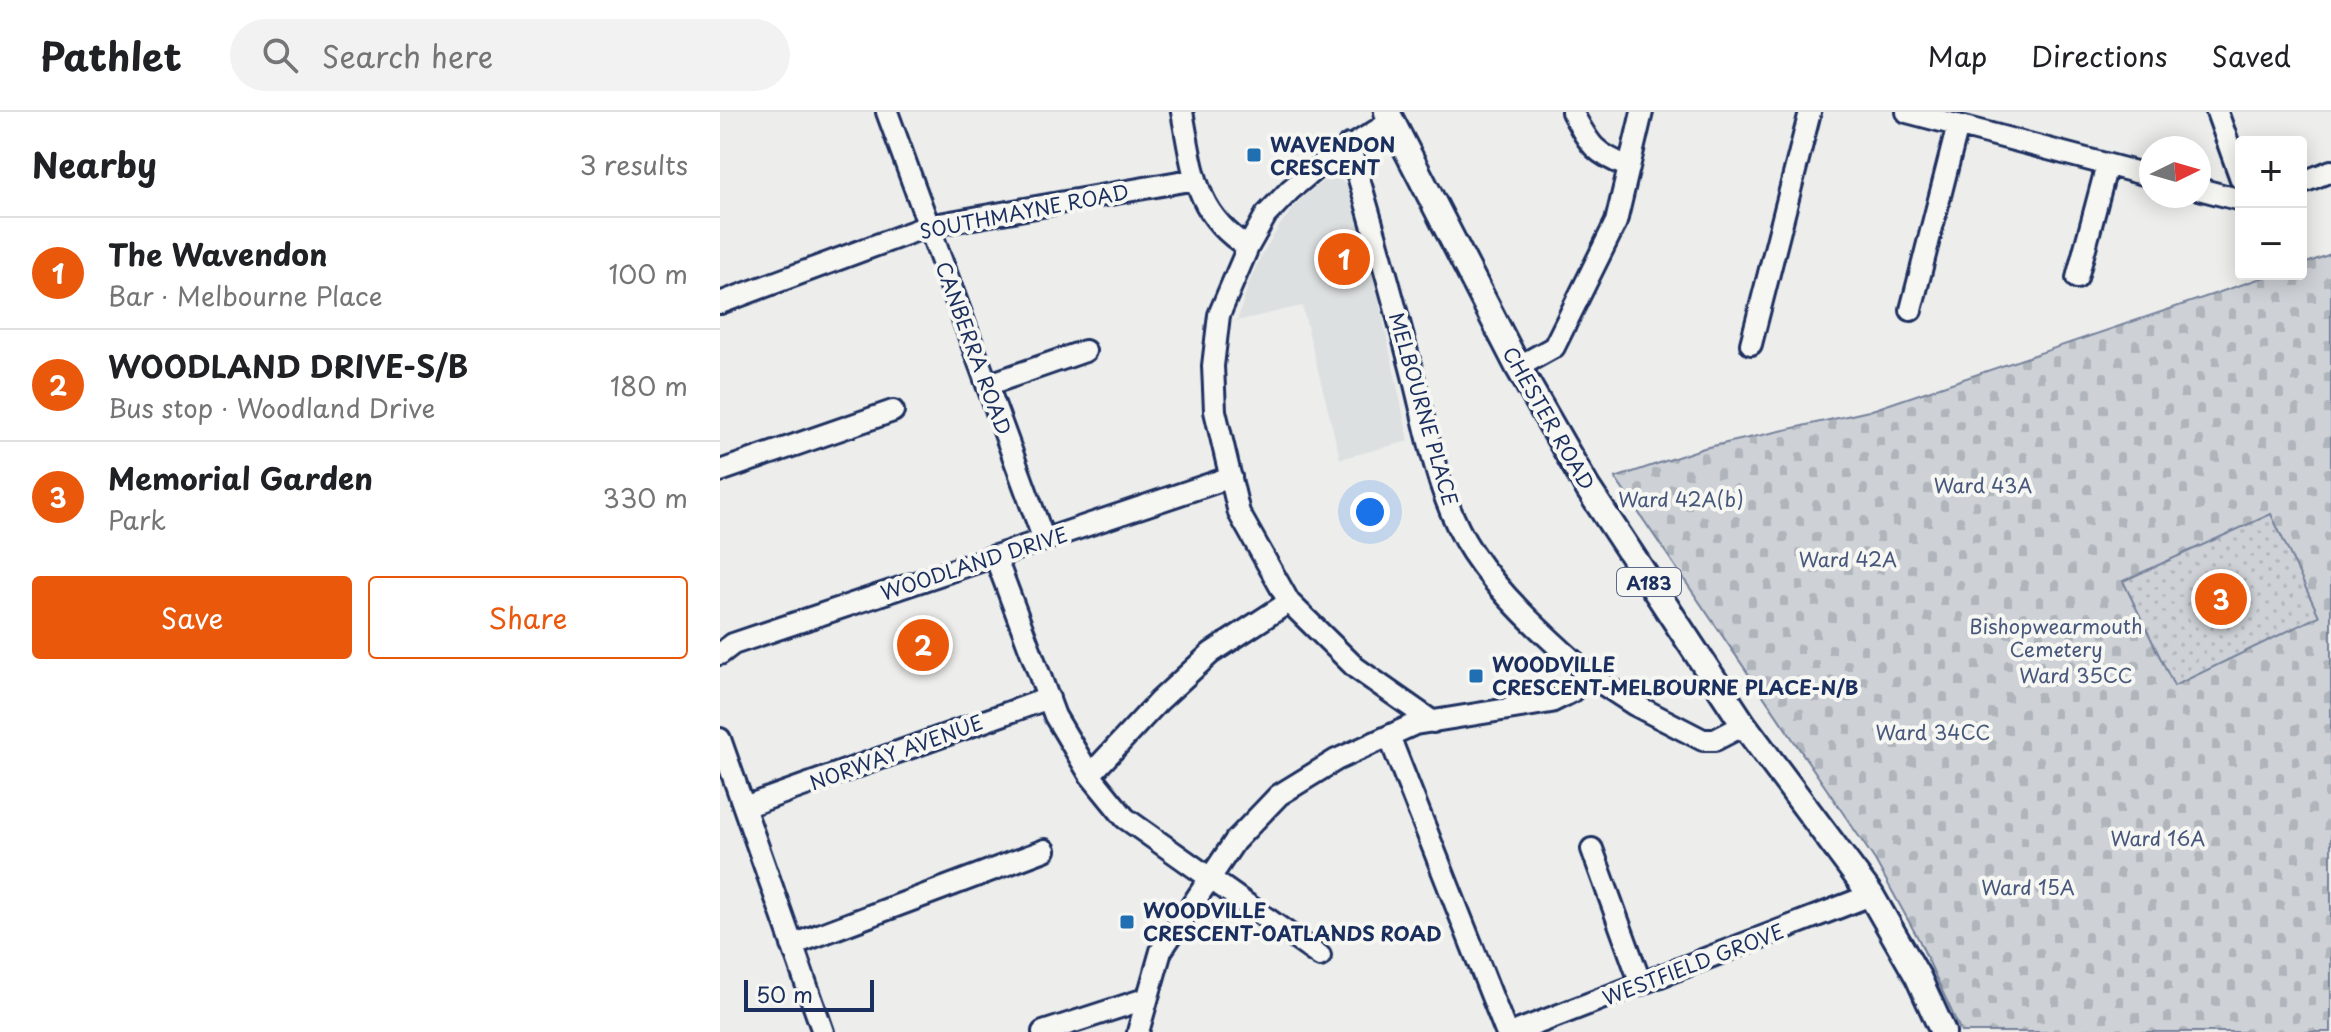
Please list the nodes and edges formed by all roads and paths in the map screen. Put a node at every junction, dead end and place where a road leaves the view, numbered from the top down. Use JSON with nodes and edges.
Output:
{"nodes":[{"id":1,"x":1182,"y":112,"type":"edge"},
{"id":2,"x":1572,"y":112,"type":"edge"},
{"id":3,"x":1642,"y":112,"type":"edge"},
{"id":4,"x":1810,"y":112,"type":"edge"},
{"id":5,"x":1907,"y":112,"type":"edge"},
{"id":6,"x":2217,"y":112,"type":"edge"},
{"id":7,"x":889,"y":113,"type":"edge"},
{"id":8,"x":1389,"y":117,"type":"edge"},
{"id":9,"x":1958,"y":125,"type":"junction"},
{"id":10,"x":1349,"y":145,"type":"junction"},
{"id":11,"x":2235,"y":162,"type":"edge"},
{"id":12,"x":2107,"y":165,"type":"junction"},
{"id":13,"x":1629,"y":167,"type":"junction"},
{"id":14,"x":2331,"y":171,"type":"edge"},
{"id":15,"x":2139,"y":173,"type":"edge"},
{"id":16,"x":1196,"y":179,"type":"junction"},
{"id":17,"x":2307,"y":181,"type":"edge"},
{"id":18,"x":2211,"y":192,"type":"edge"},
{"id":19,"x":2235,"y":198,"type":"edge"},
{"id":20,"x":928,"y":226,"type":"junction"},
{"id":21,"x":1248,"y":247,"type":"junction"},
{"id":22,"x":2077,"y":278,"type":"dead end"},
{"id":23,"x":720,"y":303,"type":"edge"},
{"id":24,"x":1911,"y":310,"type":"dead end"},
{"id":25,"x":1751,"y":344,"type":"dead end"},
{"id":26,"x":1085,"y":351,"type":"dead end"},
{"id":27,"x":1518,"y":367,"type":"junction"},
{"id":28,"x":987,"y":385,"type":"junction"},
{"id":29,"x":893,"y":411,"type":"dead end"},
{"id":30,"x":720,"y":471,"type":"edge"},
{"id":31,"x":1231,"y":477,"type":"junction"},
{"id":32,"x":1044,"y":540,"type":"junction"},
{"id":33,"x":995,"y":556,"type":"junction"},
{"id":34,"x":1289,"y":602,"type":"junction"},
{"id":35,"x":720,"y":654,"type":"edge"},
{"id":36,"x":1589,"y":675,"type":"junction"},
{"id":37,"x":1049,"y":698,"type":"junction"},
{"id":38,"x":1433,"y":722,"type":"junction"},
{"id":39,"x":1744,"y":725,"type":"junction"},
{"id":40,"x":1389,"y":736,"type":"junction"},
{"id":41,"x":720,"y":739,"type":"edge"},
{"id":42,"x":1090,"y":775,"type":"junction"},
{"id":43,"x":744,"y":807,"type":"junction"},
{"id":44,"x":1592,"y":849,"type":"dead end"},
{"id":45,"x":1045,"y":850,"type":"dead end"},
{"id":46,"x":1209,"y":876,"type":"junction"},
{"id":47,"x":1871,"y":895,"type":"junction"},
{"id":48,"x":792,"y":945,"type":"junction"},
{"id":49,"x":1320,"y":956,"type":"dead end"},
{"id":50,"x":1641,"y":984,"type":"junction"},
{"id":51,"x":1145,"y":999,"type":"junction"},
{"id":52,"x":823,"y":1032,"type":"edge"},
{"id":53,"x":1043,"y":1032,"type":"edge"},
{"id":54,"x":1138,"y":1032,"type":"edge"},
{"id":55,"x":1506,"y":1032,"type":"edge"},
{"id":56,"x":1515,"y":1032,"type":"edge"},
{"id":57,"x":1943,"y":1032,"type":"edge"}],
"edges":[{"from":1,"to":16,"type":"street"},
{"from":2,"to":13,"type":"street"},
{"from":3,"to":13,"type":"street"},
{"from":4,"to":25,"type":"street"},
{"from":5,"to":9,"type":"street"},
{"from":6,"to":11,"type":"street"},
{"from":7,"to":20,"type":"street","name":"CANBERRA ROAD"},
{"from":8,"to":10,"type":"street"},
{"from":8,"to":27,"type":"main road","name":"CHESTER ROAD","number":"A183"},
{"from":9,"to":12,"type":"street"},
{"from":9,"to":24,"type":"street"},
{"from":10,"to":21,"type":"street"},
{"from":10,"to":36,"type":"street","name":"MELBOURNE PLACE"},
{"from":12,"to":15,"type":"street"},
{"from":12,"to":22,"type":"street"},
{"from":13,"to":27,"type":"street"},
{"from":14,"to":17,"type":"street"},
{"from":16,"to":20,"type":"street","name":"SOUTHMAYNE ROAD"},
{"from":16,"to":21,"type":"street"},
{"from":18,"to":19,"type":"street"},
{"from":20,"to":23,"type":"street","name":"SOUTHMAYNE ROAD"},
{"from":20,"to":28,"type":"street","name":"CANBERRA ROAD"},
{"from":21,"to":31,"type":"street"},
{"from":26,"to":28,"type":"street"},
{"from":27,"to":39,"type":"main road","name":"CHESTER ROAD","number":"A183"},
{"from":28,"to":32,"type":"street","name":"CANBERRA ROAD"},
{"from":29,"to":30,"type":"street"},
{"from":31,"to":32,"type":"street","name":"WOODLAND DRIVE"},
{"from":31,"to":34,"type":"street"},
{"from":32,"to":33,"type":"street","name":"WOODLAND DRIVE"},
{"from":33,"to":35,"type":"street","name":"WOODLAND DRIVE"},
{"from":33,"to":37,"type":"street"},
{"from":34,"to":38,"type":"street"},
{"from":34,"to":42,"type":"street"},
{"from":36,"to":38,"type":"street"},
{"from":36,"to":39,"type":"street","name":"MELBOURNE PLACE"},
{"from":37,"to":42,"type":"street"},
{"from":37,"to":43,"type":"street","name":"NORWAY AVENUE"},
{"from":38,"to":40,"type":"street"},
{"from":39,"to":47,"type":"main road","name":"CHESTER ROAD","number":"A183"},
{"from":40,"to":46,"type":"street"},
{"from":40,"to":55,"type":"street"},
{"from":41,"to":43,"type":"street"},
{"from":42,"to":46,"type":"street"},
{"from":43,"to":48,"type":"street"},
{"from":44,"to":50,"type":"street"},
{"from":45,"to":48,"type":"street"},
{"from":46,"to":49,"type":"street"},
{"from":46,"to":51,"type":"street"},
{"from":47,"to":50,"type":"street","name":"WESTFIELD GROVE"},
{"from":47,"to":57,"type":"main road","name":"CHESTER ROAD","number":"A183"},
{"from":48,"to":52,"type":"street"},
{"from":50,"to":56,"type":"street","name":"WESTFIELD GROVE"},
{"from":51,"to":53,"type":"street"},
{"from":51,"to":54,"type":"street"}]}
